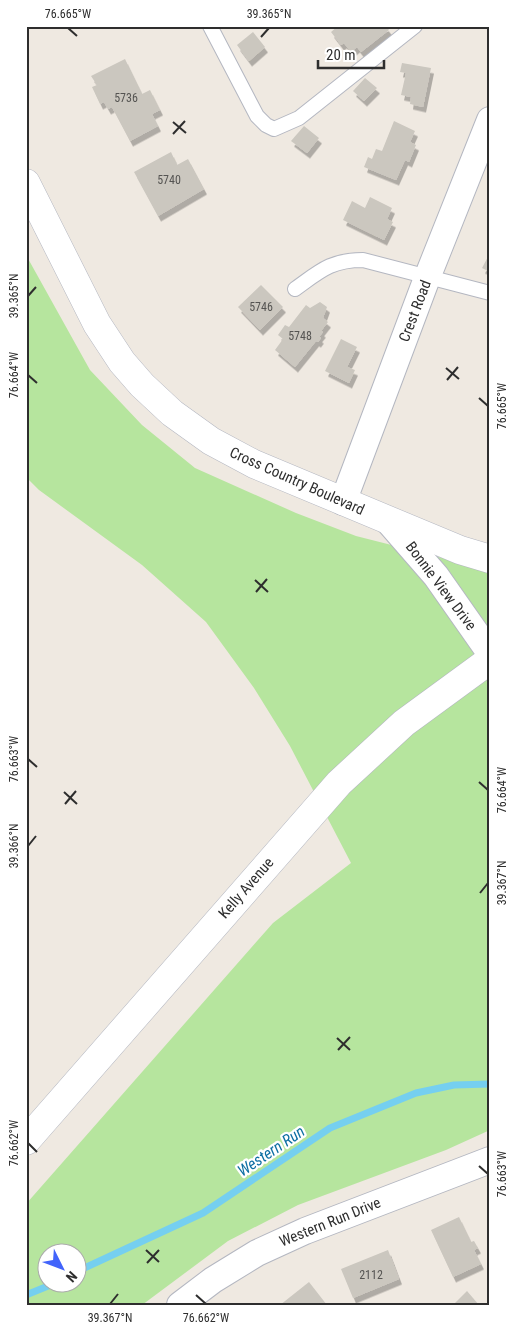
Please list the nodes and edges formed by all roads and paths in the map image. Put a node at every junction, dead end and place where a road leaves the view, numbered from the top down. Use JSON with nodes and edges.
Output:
{"nodes":[{"id":1,"x":210,"y":26,"type":"edge"},
{"id":2,"x":415,"y":26,"type":"edge"},
{"id":3,"x":490,"y":120,"type":"edge"},
{"id":4,"x":26,"y":183,"type":"edge"},
{"id":5,"x":427,"y":278,"type":"junction"},
{"id":6,"x":295,"y":289,"type":"dead end"},
{"id":7,"x":490,"y":293,"type":"edge"},
{"id":8,"x":343,"y":502,"type":"junction"},
{"id":9,"x":389,"y":522,"type":"junction"},
{"id":10,"x":490,"y":559,"type":"edge"},
{"id":11,"x":490,"y":653,"type":"edge"},
{"id":12,"x":490,"y":660,"type":"edge"},
{"id":13,"x":26,"y":1141,"type":"edge"},
{"id":14,"x":490,"y":1160,"type":"edge"},
{"id":15,"x":180,"y":1305,"type":"edge"}],
"edges":[{"from":1,"to":2,"type":"lane"},
{"from":3,"to":5,"type":"street","name":"Crest Road"},
{"from":4,"to":8,"type":"main road","name":"Cross Country Boulevard"},
{"from":5,"to":6,"type":"lane"},
{"from":5,"to":7,"type":"lane"},
{"from":5,"to":8,"type":"street","name":"Crest Road"},
{"from":8,"to":9,"type":"main road","name":"Cross Country Boulevard"},
{"from":9,"to":10,"type":"main road","name":"Cross Country Boulevard"},
{"from":9,"to":11,"type":"street","name":"Bonnie View Drive"},
{"from":12,"to":13,"type":"main road","name":"Kelly Avenue"},
{"from":14,"to":15,"type":"street","name":"Western Run Drive"}]}
